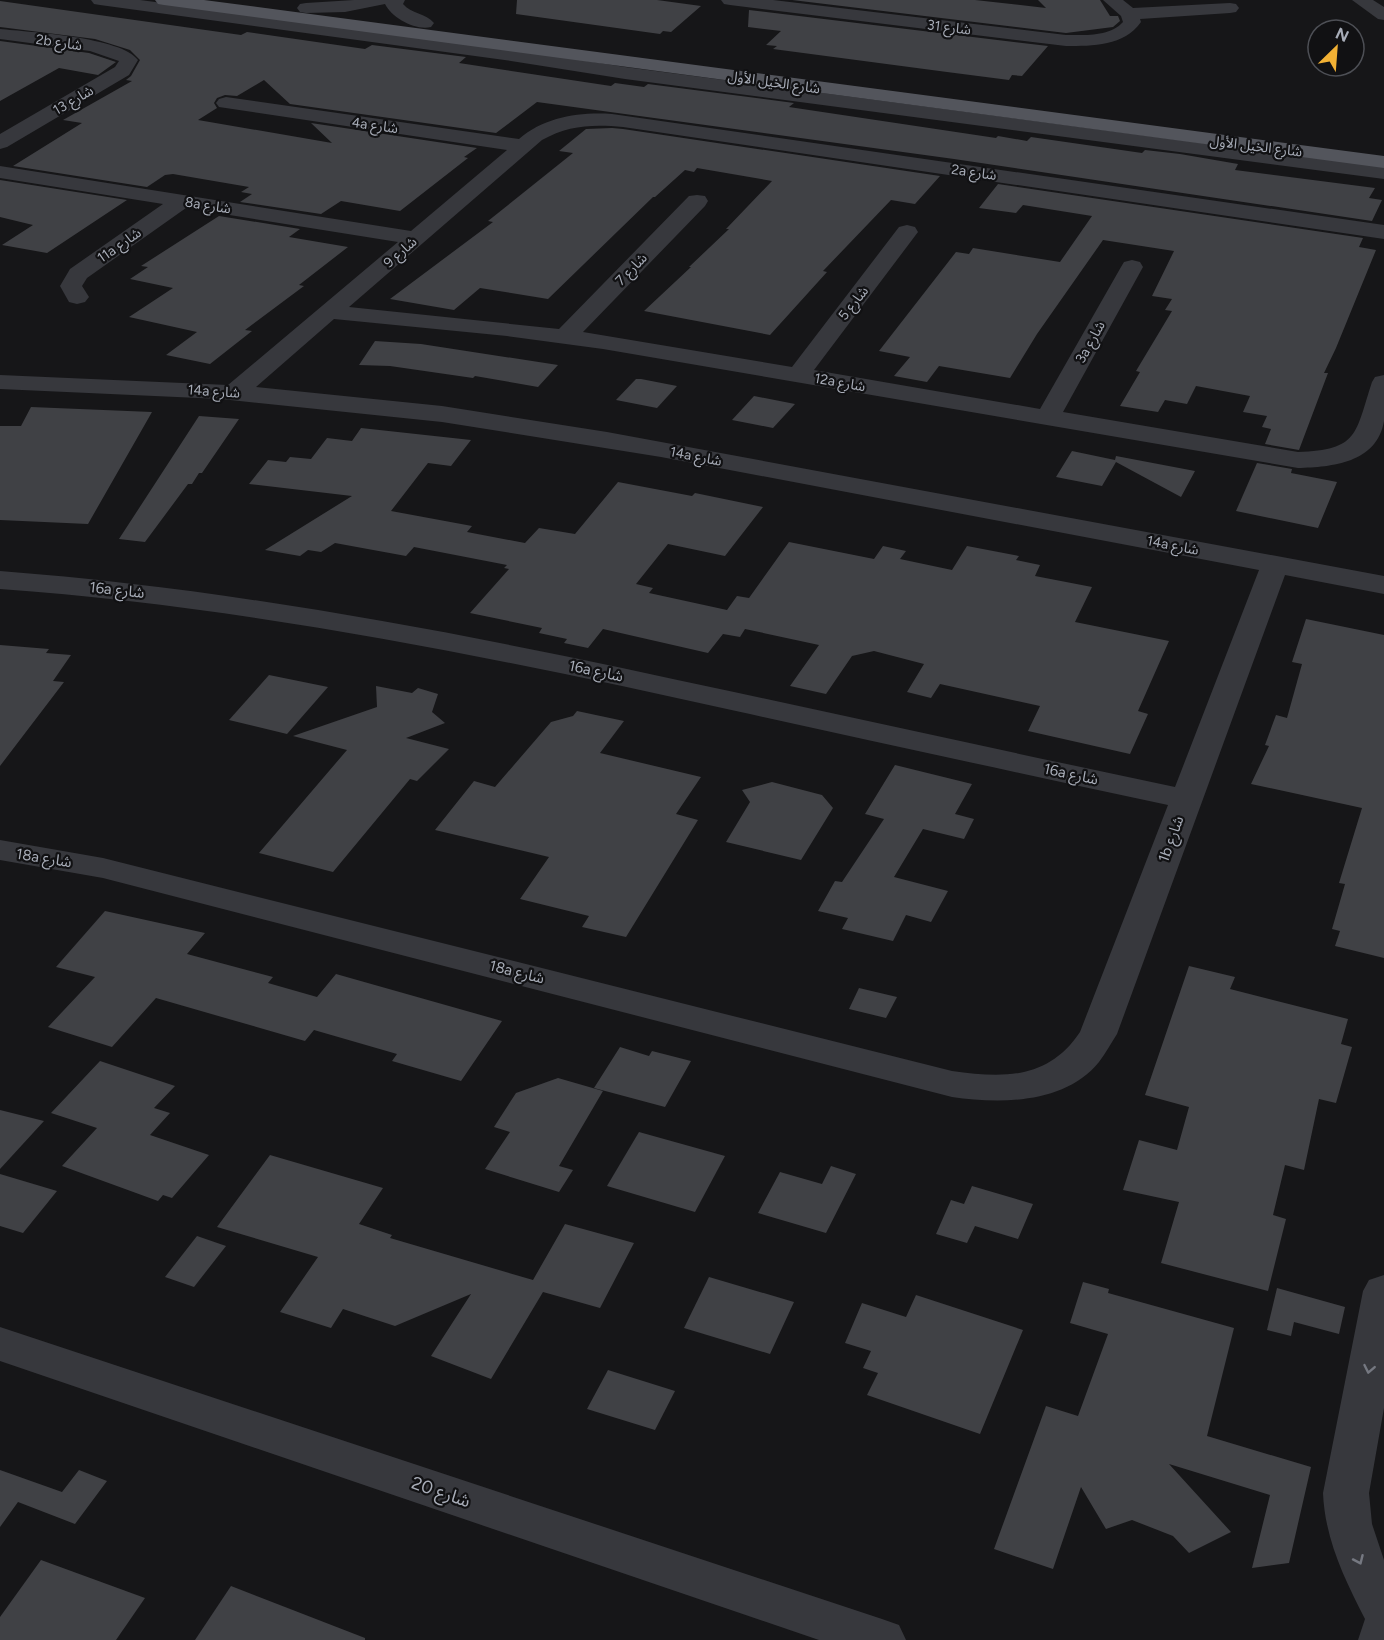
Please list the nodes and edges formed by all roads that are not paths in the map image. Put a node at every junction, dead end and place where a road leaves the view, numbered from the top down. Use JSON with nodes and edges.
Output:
{"nodes":[{"id":1,"x":100,"y":0,"type":"edge"},
{"id":2,"x":164,"y":0,"type":"edge"},
{"id":3,"x":252,"y":0,"type":"edge"},
{"id":4,"x":381,"y":0,"type":"edge"},
{"id":5,"x":396,"y":0,"type":"edge"},
{"id":6,"x":730,"y":0,"type":"edge"},
{"id":7,"x":1112,"y":0,"type":"edge"},
{"id":8,"x":1361,"y":0,"type":"edge"},
{"id":9,"x":306,"y":8,"type":"junction"},
{"id":10,"x":1230,"y":8,"type":"dead end"},
{"id":11,"x":1384,"y":15,"type":"edge"},
{"id":12,"x":1130,"y":18,"type":"junction"},
{"id":13,"x":425,"y":23,"type":"junction"},
{"id":14,"x":1082,"y":23,"type":"dead end"},
{"id":15,"x":0,"y":34,"type":"edge"},
{"id":16,"x":119,"y":52,"type":"joint"},
{"id":17,"x":758,"y":80,"type":"junction"},
{"id":18,"x":724,"y":84,"type":"junction"},
{"id":19,"x":226,"y":103,"type":"dead end"},
{"id":20,"x":571,"y":122,"type":"joint"},
{"id":21,"x":0,"y":143,"type":"edge"},
{"id":22,"x":1384,"y":145,"type":"edge"},
{"id":23,"x":523,"y":146,"type":"junction"},
{"id":24,"x":1384,"y":162,"type":"edge"},
{"id":25,"x":0,"y":172,"type":"edge"},
{"id":26,"x":1384,"y":174,"type":"edge"},
{"id":27,"x":182,"y":201,"type":"junction"},
{"id":28,"x":697,"y":201,"type":"dead end"},
{"id":29,"x":1380,"y":231,"type":"edge"},
{"id":30,"x":907,"y":232,"type":"dead end"},
{"id":31,"x":416,"y":238,"type":"junction"},
{"id":32,"x":1132,"y":267,"type":"dead end"},
{"id":33,"x":76,"y":297,"type":"dead end"},
{"id":34,"x":330,"y":312,"type":"junction"},
{"id":35,"x":565,"y":337,"type":"junction"},
{"id":36,"x":798,"y":375,"type":"junction"},
{"id":37,"x":0,"y":382,"type":"edge"},
{"id":38,"x":1384,"y":382,"type":"edge"},
{"id":39,"x":235,"y":392,"type":"junction"},
{"id":40,"x":1047,"y":418,"type":"junction"},
{"id":41,"x":1275,"y":564,"type":"junction"},
{"id":42,"x":0,"y":580,"type":"edge"},
{"id":43,"x":1384,"y":585,"type":"edge"},
{"id":44,"x":1186,"y":799,"type":"junction"},
{"id":45,"x":0,"y":850,"type":"edge"},
{"id":46,"x":1033,"y":1084,"type":"joint"},
{"id":47,"x":1384,"y":1291,"type":"edge"},
{"id":48,"x":0,"y":1344,"type":"edge"},
{"id":49,"x":1384,"y":1608,"type":"edge"},
{"id":50,"x":1384,"y":1630,"type":"edge"},
{"id":51,"x":882,"y":1640,"type":"edge"},
{"id":52,"x":1382,"y":1640,"type":"edge"}],
"edges":[{"from":1,"to":18,"type":"street"},
{"from":2,"to":17,"type":"main road","name":"شارع الخيل الأول"},
{"from":3,"to":9,"type":"main road","name":"شارع الخيل الأول"},
{"from":4,"to":9,"type":"street"},
{"from":5,"to":13,"type":"street"},
{"from":6,"to":12,"type":"street","name":"شارع 31"},
{"from":7,"to":12,"type":"street"},
{"from":8,"to":11,"type":"street"},
{"from":9,"to":13,"type":"main road","name":"شارع الخيل الأول"},
{"from":10,"to":12,"type":"street"},
{"from":12,"to":14,"type":"street"},
{"from":13,"to":22,"type":"main road","name":"شارع الخيل الأول"},
{"from":15,"to":16,"type":"street","name":"2b شارع"},
{"from":16,"to":21,"type":"street","name":"شارع 13"},
{"from":17,"to":18,"type":"main road"},
{"from":17,"to":24,"type":"main road","name":"شارع الخيل الأول"},
{"from":18,"to":26,"type":"street"},
{"from":19,"to":23,"type":"street","name":"4a شارع"},
{"from":20,"to":23,"type":"street","name":"شارع 9"},
{"from":20,"to":29,"type":"street","name":"2a شارع"},
{"from":23,"to":31,"type":"street","name":"شارع 9"},
{"from":25,"to":27,"type":"street","name":"8a شارع"},
{"from":27,"to":31,"type":"street","name":"8a شارع"},
{"from":27,"to":33,"type":"street","name":"11a شارع"},
{"from":28,"to":35,"type":"street","name":"شارع 7"},
{"from":30,"to":36,"type":"street","name":"شارع 5"},
{"from":31,"to":34,"type":"street","name":"شارع 9"},
{"from":32,"to":40,"type":"street","name":"3a شارع"},
{"from":34,"to":35,"type":"street","name":"12a شارع"},
{"from":34,"to":39,"type":"street","name":"شارع 9"},
{"from":35,"to":36,"type":"street","name":"12a شارع"},
{"from":36,"to":40,"type":"street","name":"12a شارع"},
{"from":37,"to":39,"type":"street","name":"14a شارع"},
{"from":38,"to":40,"type":"street","name":"12a شارع"},
{"from":39,"to":41,"type":"street","name":"14a شارع"},
{"from":41,"to":43,"type":"street","name":"14a شارع"},
{"from":41,"to":44,"type":"street","name":"1b شارع"},
{"from":42,"to":44,"type":"street","name":"16a شارع"},
{"from":44,"to":46,"type":"street","name":"1b شارع"},
{"from":45,"to":46,"type":"street","name":"18a شارع"},
{"from":47,"to":49,"type":"street","one_way":true},
{"from":48,"to":51,"type":"street","name":"شارع 20"},
{"from":50,"to":52,"type":"street"}]}
